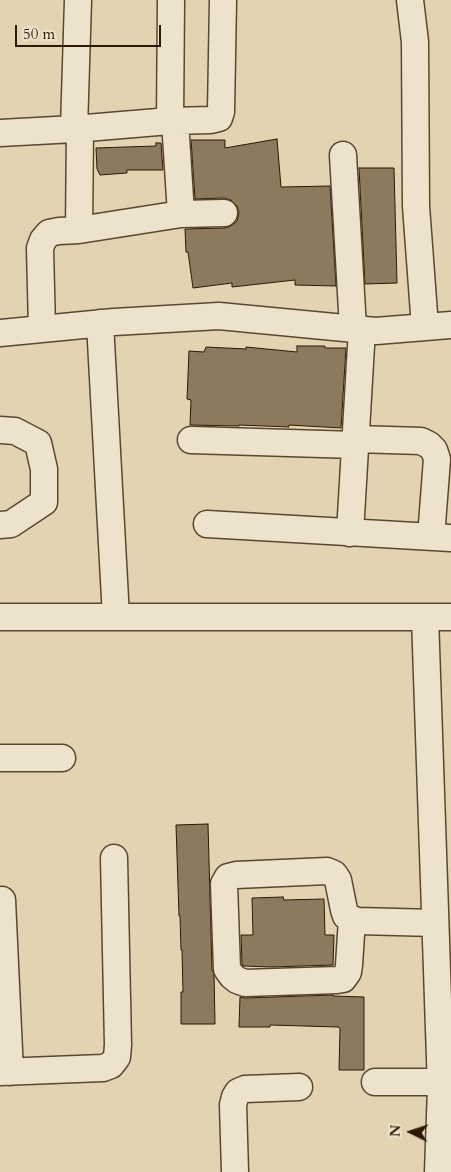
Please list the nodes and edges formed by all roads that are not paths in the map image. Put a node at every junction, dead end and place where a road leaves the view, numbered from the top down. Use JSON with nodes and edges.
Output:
{"nodes":[{"id":1,"x":78,"y":0,"type":"edge"},
{"id":2,"x":171,"y":0,"type":"edge"},
{"id":3,"x":222,"y":0,"type":"edge"},
{"id":4,"x":410,"y":0,"type":"edge"},
{"id":5,"x":172,"y":121,"type":"junction"},
{"id":6,"x":77,"y":129,"type":"junction"},
{"id":7,"x":0,"y":133,"type":"edge"},
{"id":8,"x":343,"y":155,"type":"dead end"},
{"id":9,"x":224,"y":213,"type":"dead end"},
{"id":10,"x":181,"y":214,"type":"junction"},
{"id":11,"x":79,"y":230,"type":"junction"},
{"id":12,"x":100,"y":323,"type":"junction"},
{"id":13,"x":451,"y":325,"type":"edge"},
{"id":14,"x":425,"y":327,"type":"junction"},
{"id":15,"x":42,"y":329,"type":"junction"},
{"id":16,"x":358,"y":329,"type":"junction"},
{"id":17,"x":0,"y":333,"type":"edge"},
{"id":18,"x":0,"y":430,"type":"edge"},
{"id":19,"x":191,"y":440,"type":"dead end"},
{"id":20,"x":356,"y":442,"type":"junction"},
{"id":21,"x":444,"y":467,"type":"edge"},
{"id":22,"x":207,"y":524,"type":"dead end"},
{"id":23,"x":0,"y":525,"type":"edge"},
{"id":24,"x":350,"y":533,"type":"junction"},
{"id":25,"x":441,"y":538,"type":"edge"},
{"id":26,"x":0,"y":617,"type":"edge"},
{"id":27,"x":116,"y":617,"type":"junction"},
{"id":28,"x":425,"y":617,"type":"junction"},
{"id":29,"x":451,"y":617,"type":"edge"},
{"id":30,"x":0,"y":758,"type":"edge"},
{"id":31,"x":62,"y":758,"type":"dead end"},
{"id":32,"x":114,"y":858,"type":"dead end"},
{"id":33,"x":2,"y":900,"type":"dead end"},
{"id":34,"x":441,"y":915,"type":"edge"},
{"id":35,"x":352,"y":919,"type":"junction"},
{"id":36,"x":5,"y":1072,"type":"edge"},
{"id":37,"x":375,"y":1082,"type":"dead end"},
{"id":38,"x":444,"y":1086,"type":"edge"},
{"id":39,"x":299,"y":1087,"type":"dead end"},
{"id":40,"x":234,"y":1172,"type":"edge"},
{"id":41,"x":438,"y":1172,"type":"edge"}],
"edges":[{"from":1,"to":6,"type":"street"},
{"from":2,"to":5,"type":"street"},
{"from":3,"to":5,"type":"street"},
{"from":4,"to":14,"type":"street"},
{"from":5,"to":6,"type":"street"},
{"from":5,"to":10,"type":"street"},
{"from":6,"to":7,"type":"street"},
{"from":6,"to":11,"type":"street"},
{"from":8,"to":16,"type":"street"},
{"from":9,"to":10,"type":"street"},
{"from":10,"to":11,"type":"street"},
{"from":11,"to":15,"type":"street"},
{"from":12,"to":15,"type":"street"},
{"from":12,"to":16,"type":"street"},
{"from":12,"to":27,"type":"street"},
{"from":13,"to":14,"type":"street"},
{"from":14,"to":16,"type":"street"},
{"from":15,"to":17,"type":"street"},
{"from":16,"to":20,"type":"street"},
{"from":18,"to":23,"type":"street"},
{"from":19,"to":20,"type":"street"},
{"from":20,"to":21,"type":"street"},
{"from":20,"to":24,"type":"street"},
{"from":21,"to":25,"type":"street"},
{"from":22,"to":24,"type":"street"},
{"from":24,"to":25,"type":"street"},
{"from":26,"to":27,"type":"street"},
{"from":27,"to":28,"type":"street"},
{"from":28,"to":29,"type":"street"},
{"from":28,"to":34,"type":"street"},
{"from":30,"to":31,"type":"street"},
{"from":32,"to":36,"type":"street"},
{"from":33,"to":36,"type":"street"},
{"from":34,"to":35,"type":"street"},
{"from":34,"to":38,"type":"street"},
{"from":35,"to":35,"type":"street"},
{"from":37,"to":38,"type":"street"},
{"from":38,"to":41,"type":"street"},
{"from":39,"to":40,"type":"street"}]}
